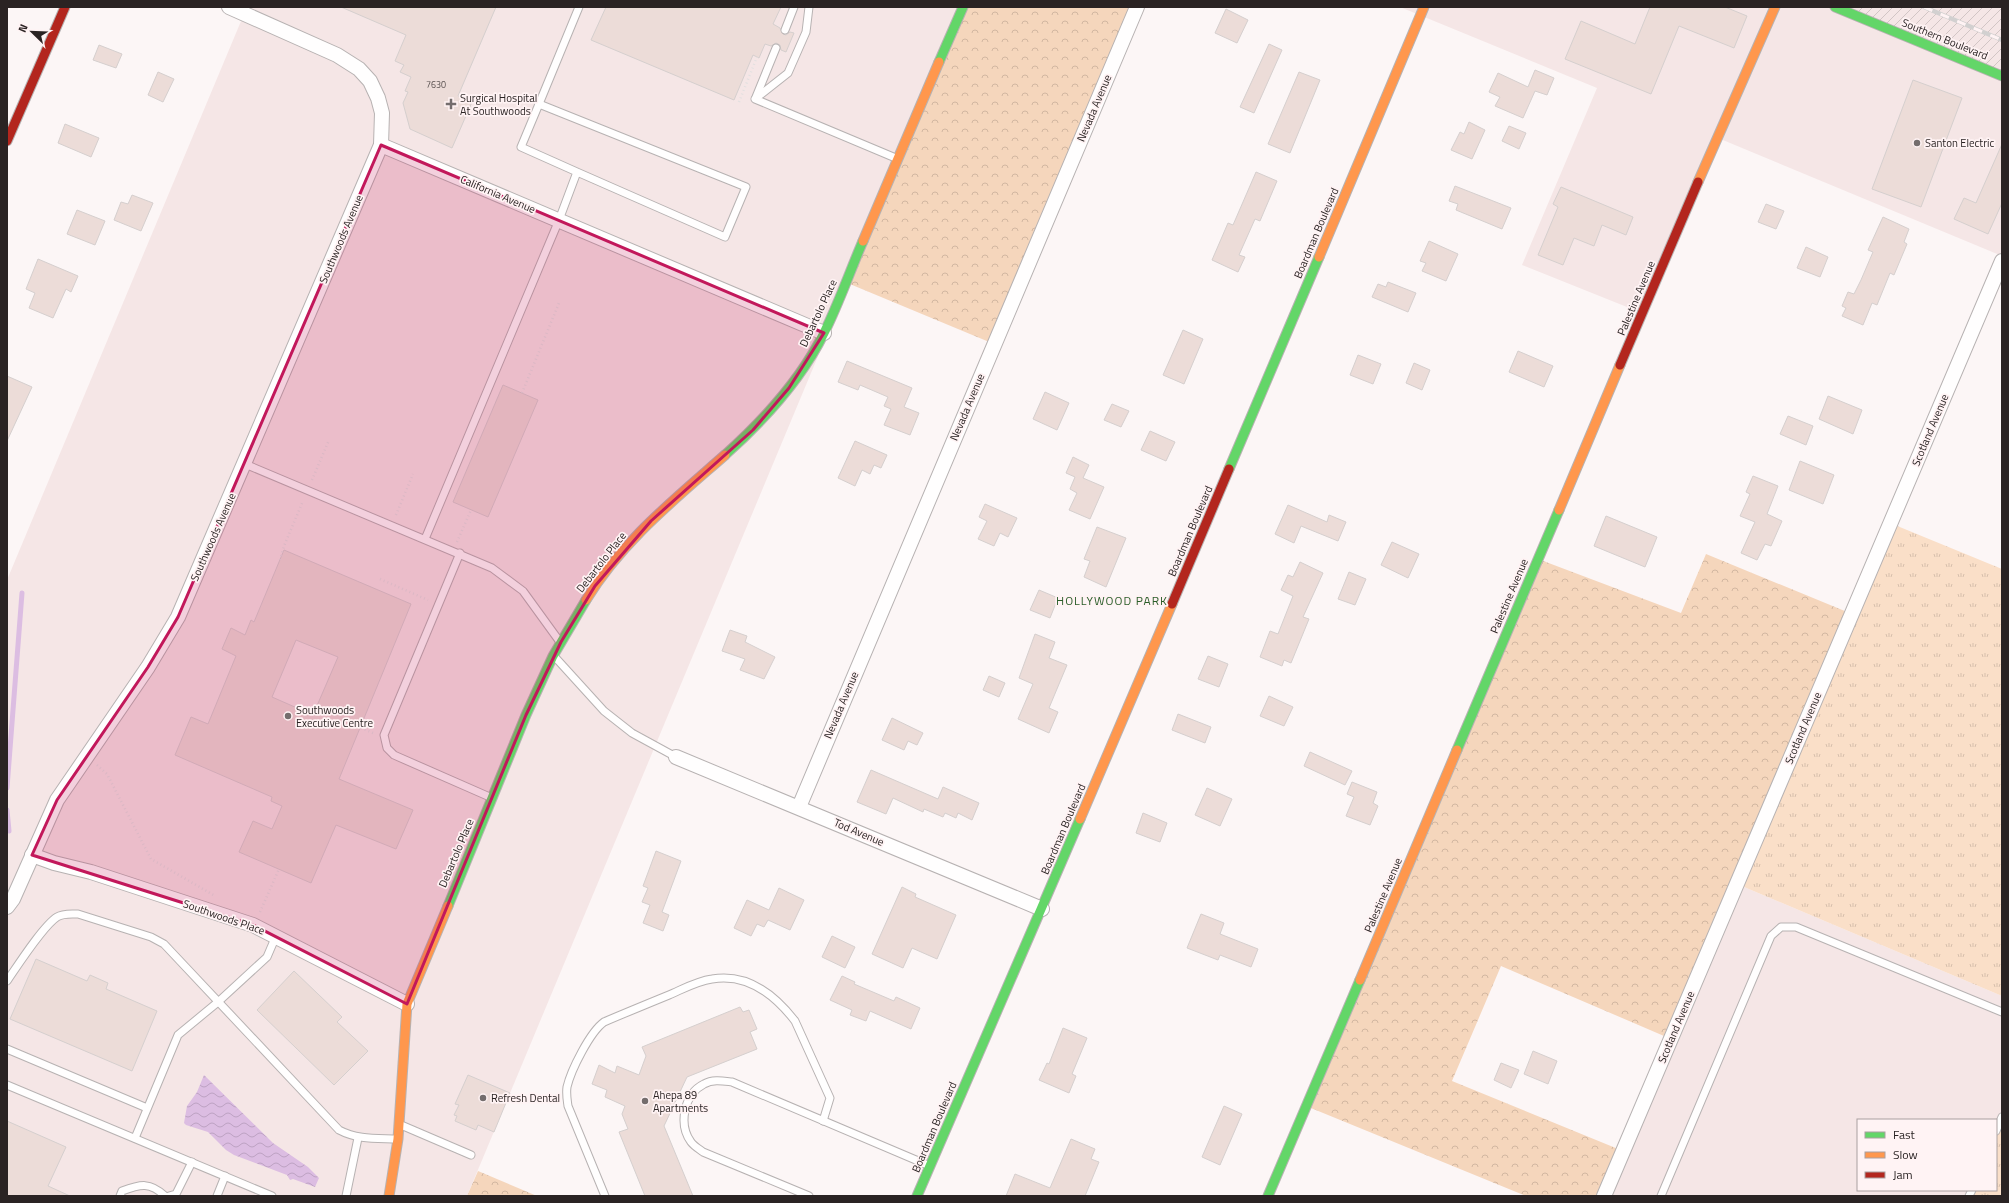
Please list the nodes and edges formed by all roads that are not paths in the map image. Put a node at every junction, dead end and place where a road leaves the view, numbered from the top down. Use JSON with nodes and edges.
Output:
{"nodes":[{"id":1,"x":65,"y":7,"type":"edge"},
{"id":2,"x":229,"y":7,"type":"edge"},
{"id":3,"x":579,"y":7,"type":"edge"},
{"id":4,"x":794,"y":7,"type":"edge"},
{"id":5,"x":809,"y":7,"type":"edge"},
{"id":6,"x":963,"y":7,"type":"edge"},
{"id":7,"x":1137,"y":7,"type":"edge"},
{"id":8,"x":1424,"y":7,"type":"edge"},
{"id":9,"x":1775,"y":7,"type":"edge"},
{"id":10,"x":1835,"y":7,"type":"edge"},
{"id":11,"x":246,"y":10,"type":"edge"},
{"id":12,"x":784,"y":30,"type":"dead end"},
{"id":13,"x":776,"y":48,"type":"dead end"},
{"id":14,"x":2002,"y":76,"type":"edge"},
{"id":15,"x":755,"y":99,"type":"junction"},
{"id":16,"x":539,"y":104,"type":"junction"},
{"id":17,"x":7,"y":141,"type":"edge"},
{"id":18,"x":381,"y":145,"type":"junction"},
{"id":19,"x":898,"y":159,"type":"junction"},
{"id":20,"x":577,"y":172,"type":"junction"},
{"id":21,"x":559,"y":220,"type":"junction"},
{"id":22,"x":2002,"y":261,"type":"edge"},
{"id":23,"x":824,"y":333,"type":"junction"},
{"id":24,"x":245,"y":464,"type":"junction"},
{"id":25,"x":425,"y":539,"type":"junction"},
{"id":26,"x":460,"y":554,"type":"junction"},
{"id":27,"x":561,"y":642,"type":"junction"},
{"id":28,"x":553,"y":656,"type":"junction"},
{"id":29,"x":676,"y":757,"type":"joint"},
{"id":30,"x":492,"y":798,"type":"junction"},
{"id":31,"x":799,"y":807,"type":"junction"},
{"id":32,"x":32,"y":855,"type":"junction"},
{"id":33,"x":7,"y":908,"type":"edge"},
{"id":34,"x":1042,"y":909,"type":"junction"},
{"id":35,"x":276,"y":936,"type":"junction"},
{"id":36,"x":7,"y":981,"type":"edge"},
{"id":37,"x":218,"y":1002,"type":"junction"},
{"id":38,"x":406,"y":1004,"type":"junction"},
{"id":39,"x":2002,"y":1012,"type":"edge"},
{"id":40,"x":7,"y":1049,"type":"edge"},
{"id":41,"x":7,"y":1085,"type":"edge"},
{"id":42,"x":148,"y":1108,"type":"junction"},
{"id":43,"x":2002,"y":1117,"type":"edge"},
{"id":44,"x":823,"y":1121,"type":"junction"},
{"id":45,"x":399,"y":1124,"type":"junction"},
{"id":46,"x":1997,"y":1130,"type":"edge"},
{"id":47,"x":134,"y":1138,"type":"junction"},
{"id":48,"x":358,"y":1138,"type":"junction"},
{"id":49,"x":398,"y":1139,"type":"junction"},
{"id":50,"x":471,"y":1155,"type":"dead end"},
{"id":51,"x":192,"y":1162,"type":"junction"},
{"id":52,"x":930,"y":1166,"type":"junction"},
{"id":53,"x":225,"y":1176,"type":"junction"},
{"id":54,"x":790,"y":1188,"type":"junction"},
{"id":55,"x":120,"y":1196,"type":"edge"},
{"id":56,"x":165,"y":1196,"type":"edge"},
{"id":57,"x":169,"y":1196,"type":"edge"},
{"id":58,"x":217,"y":1196,"type":"edge"},
{"id":59,"x":272,"y":1196,"type":"edge"},
{"id":60,"x":346,"y":1196,"type":"edge"},
{"id":61,"x":389,"y":1196,"type":"edge"},
{"id":62,"x":605,"y":1196,"type":"edge"},
{"id":63,"x":787,"y":1196,"type":"edge"},
{"id":64,"x":809,"y":1196,"type":"edge"},
{"id":65,"x":917,"y":1196,"type":"edge"},
{"id":66,"x":1268,"y":1196,"type":"edge"},
{"id":67,"x":1604,"y":1196,"type":"edge"},
{"id":68,"x":1660,"y":1196,"type":"edge"}],
"edges":[{"from":1,"to":17,"type":"street"},
{"from":2,"to":11,"type":"street"},
{"from":3,"to":16,"type":"lane"},
{"from":4,"to":12,"type":"lane"},
{"from":5,"to":15,"type":"lane"},
{"from":6,"to":19,"type":"street","name":"Debartolo Place"},
{"from":7,"to":31,"type":"street","name":"Nevada Avenue"},
{"from":8,"to":34,"type":"street","name":"Boardman Boulevard"},
{"from":9,"to":66,"type":"street","name":"Palestine Avenue"},
{"from":10,"to":14,"type":"street","name":"Southern Boulevard"},
{"from":11,"to":18,"type":"street"},
{"from":13,"to":15,"type":"lane"},
{"from":15,"to":19,"type":"lane"},
{"from":16,"to":20,"type":"lane"},
{"from":16,"to":20,"type":"lane"},
{"from":18,"to":21,"type":"street","name":"California Avenue"},
{"from":18,"to":24,"type":"street","name":"Southwoods Avenue"},
{"from":19,"to":23,"type":"street","name":"Debartolo Place"},
{"from":20,"to":21,"type":"lane"},
{"from":21,"to":23,"type":"street","name":"California Avenue"},
{"from":21,"to":25,"type":"lane"},
{"from":22,"to":67,"type":"street","name":"Scotland Avenue"},
{"from":23,"to":27,"type":"street","name":"Debartolo Place"},
{"from":24,"to":25,"type":"lane"},
{"from":24,"to":32,"type":"street","name":"Southwoods Avenue"},
{"from":25,"to":26,"type":"lane"},
{"from":26,"to":27,"type":"lane"},
{"from":26,"to":30,"type":"lane"},
{"from":27,"to":28,"type":"street","name":"Debartolo Place"},
{"from":28,"to":29,"type":"lane"},
{"from":28,"to":30,"type":"street","name":"Debartolo Place"},
{"from":29,"to":31,"type":"street","name":"Tod Avenue"},
{"from":30,"to":38,"type":"street","name":"Debartolo Place"},
{"from":31,"to":34,"type":"street","name":"Tod Avenue"},
{"from":32,"to":33,"type":"street","name":"Southwoods Avenue"},
{"from":32,"to":35,"type":"street","name":"Southwoods Place"},
{"from":34,"to":52,"type":"street","name":"Boardman Boulevard"},
{"from":35,"to":37,"type":"lane"},
{"from":35,"to":38,"type":"street","name":"Southwoods Place"},
{"from":36,"to":37,"type":"lane"},
{"from":37,"to":42,"type":"lane"},
{"from":37,"to":48,"type":"lane"},
{"from":38,"to":45,"type":"street","name":"Debartolo Place"},
{"from":39,"to":68,"type":"lane"},
{"from":40,"to":42,"type":"lane"},
{"from":41,"to":47,"type":"lane"},
{"from":42,"to":47,"type":"lane"},
{"from":43,"to":46,"type":"lane"},
{"from":44,"to":52,"type":"lane"},
{"from":44,"to":54,"type":"lane"},
{"from":44,"to":62,"type":"lane"},
{"from":45,"to":49,"type":"street","name":"Debartolo Place"},
{"from":45,"to":50,"type":"lane"},
{"from":47,"to":51,"type":"lane"},
{"from":48,"to":49,"type":"lane"},
{"from":48,"to":60,"type":"lane"},
{"from":49,"to":61,"type":"street","name":"Debartolo Place"},
{"from":51,"to":53,"type":"lane"},
{"from":51,"to":57,"type":"lane"},
{"from":52,"to":65,"type":"street","name":"Boardman Boulevard"},
{"from":53,"to":58,"type":"lane"},
{"from":53,"to":59,"type":"lane"},
{"from":54,"to":63,"type":"lane"},
{"from":54,"to":64,"type":"lane"},
{"from":55,"to":56,"type":"lane"}]}
